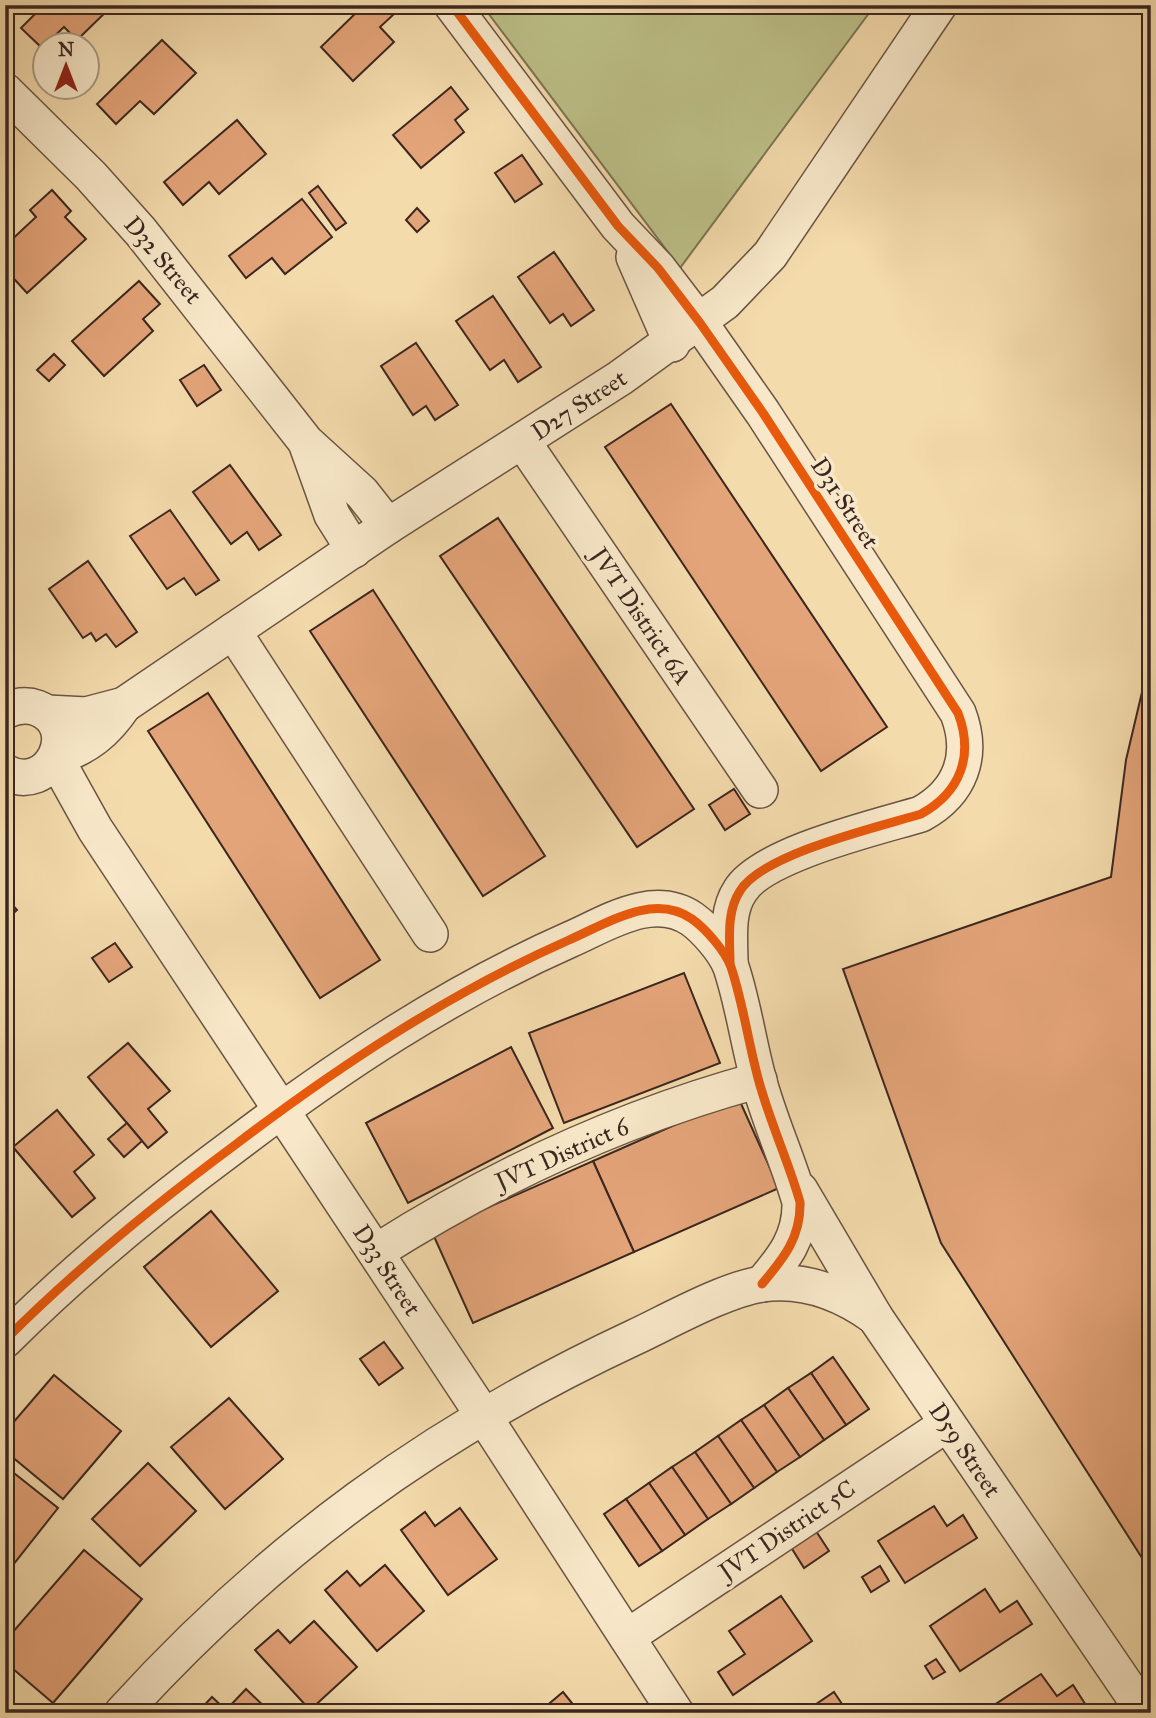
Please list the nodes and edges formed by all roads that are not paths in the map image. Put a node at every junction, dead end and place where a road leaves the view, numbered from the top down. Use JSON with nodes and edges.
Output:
{"nodes":[{"id":1,"x":452,"y":5,"type":"edge"},
{"id":2,"x":939,"y":5,"type":"edge"},
{"id":3,"x":5,"y":91,"type":"edge"},
{"id":4,"x":618,"y":226,"type":"junction"},
{"id":5,"x":700,"y":323,"type":"junction"},
{"id":6,"x":672,"y":344,"type":"junction"},
{"id":7,"x":306,"y":442,"type":"junction"},
{"id":8,"x":523,"y":442,"type":"junction"},
{"id":9,"x":388,"y":526,"type":"junction"},
{"id":10,"x":354,"y":550,"type":"junction"},
{"id":11,"x":233,"y":631,"type":"junction"},
{"id":12,"x":124,"y":705,"type":"junction"},
{"id":13,"x":19,"y":706,"type":"edge"},
{"id":14,"x":28,"y":771,"type":"edge"},
{"id":15,"x":760,"y":790,"type":"dead end"},
{"id":16,"x":430,"y":934,"type":"dead end"},
{"id":17,"x":730,"y":964,"type":"junction"},
{"id":18,"x":759,"y":1080,"type":"junction"},
{"id":19,"x":282,"y":1109,"type":"junction"},
{"id":20,"x":794,"y":1181,"type":"junction"},
{"id":21,"x":376,"y":1252,"type":"junction"},
{"id":22,"x":762,"y":1284,"type":"junction"},
{"id":23,"x":875,"y":1317,"type":"junction"},
{"id":24,"x":5,"y":1340,"type":"edge"},
{"id":25,"x":483,"y":1415,"type":"junction"},
{"id":26,"x":947,"y":1424,"type":"junction"},
{"id":27,"x":627,"y":1637,"type":"junction"},
{"id":28,"x":1131,"y":1708,"type":"edge"},
{"id":29,"x":122,"y":1713,"type":"edge"},
{"id":30,"x":676,"y":1713,"type":"edge"}],
"edges":[{"from":1,"to":4,"type":"street","name":"D31 Street"},
{"from":2,"to":5,"type":"street","name":"D27 Street"},
{"from":3,"to":7,"type":"street","name":"D32 Street"},
{"from":4,"to":5,"type":"street","name":"D31 Street"},
{"from":4,"to":6,"type":"street","name":"D31 Street"},
{"from":5,"to":6,"type":"street","name":"D27 Street"},
{"from":5,"to":17,"type":"street","name":"D31 Street"},
{"from":6,"to":8,"type":"street","name":"D27 Street"},
{"from":7,"to":9,"type":"street","name":"D32 Street"},
{"from":7,"to":10,"type":"street","name":"D32 Street"},
{"from":8,"to":9,"type":"street","name":"D27 Street"},
{"from":8,"to":15,"type":"street","name":"JVT District 6A"},
{"from":9,"to":10,"type":"street","name":"D27 Street"},
{"from":10,"to":11,"type":"street","name":"D27 Street"},
{"from":11,"to":12,"type":"street","name":"D27 Street"},
{"from":11,"to":16,"type":"street"},
{"from":12,"to":13,"type":"street","name":"D27 Street"},
{"from":12,"to":14,"type":"street","name":"D27 Street"},
{"from":13,"to":14,"type":"street"},
{"from":14,"to":19,"type":"street","name":"D33 Street"},
{"from":17,"to":18,"type":"street"},
{"from":17,"to":19,"type":"street"},
{"from":18,"to":20,"type":"street"},
{"from":18,"to":21,"type":"street","name":"JVT District 6"},
{"from":19,"to":21,"type":"street","name":"D33 Street"},
{"from":19,"to":24,"type":"street"},
{"from":20,"to":22,"type":"street"},
{"from":20,"to":23,"type":"street","name":"D59 Street"},
{"from":21,"to":25,"type":"street","name":"D33 Street"},
{"from":22,"to":23,"type":"street"},
{"from":22,"to":25,"type":"street"},
{"from":23,"to":26,"type":"street","name":"D59 Street"},
{"from":25,"to":27,"type":"street","name":"D33 Street"},
{"from":25,"to":29,"type":"street"},
{"from":26,"to":27,"type":"street","name":"JVT District 5C"},
{"from":26,"to":28,"type":"street","name":"D59 Street"},
{"from":27,"to":30,"type":"street","name":"D33 Street"}]}
